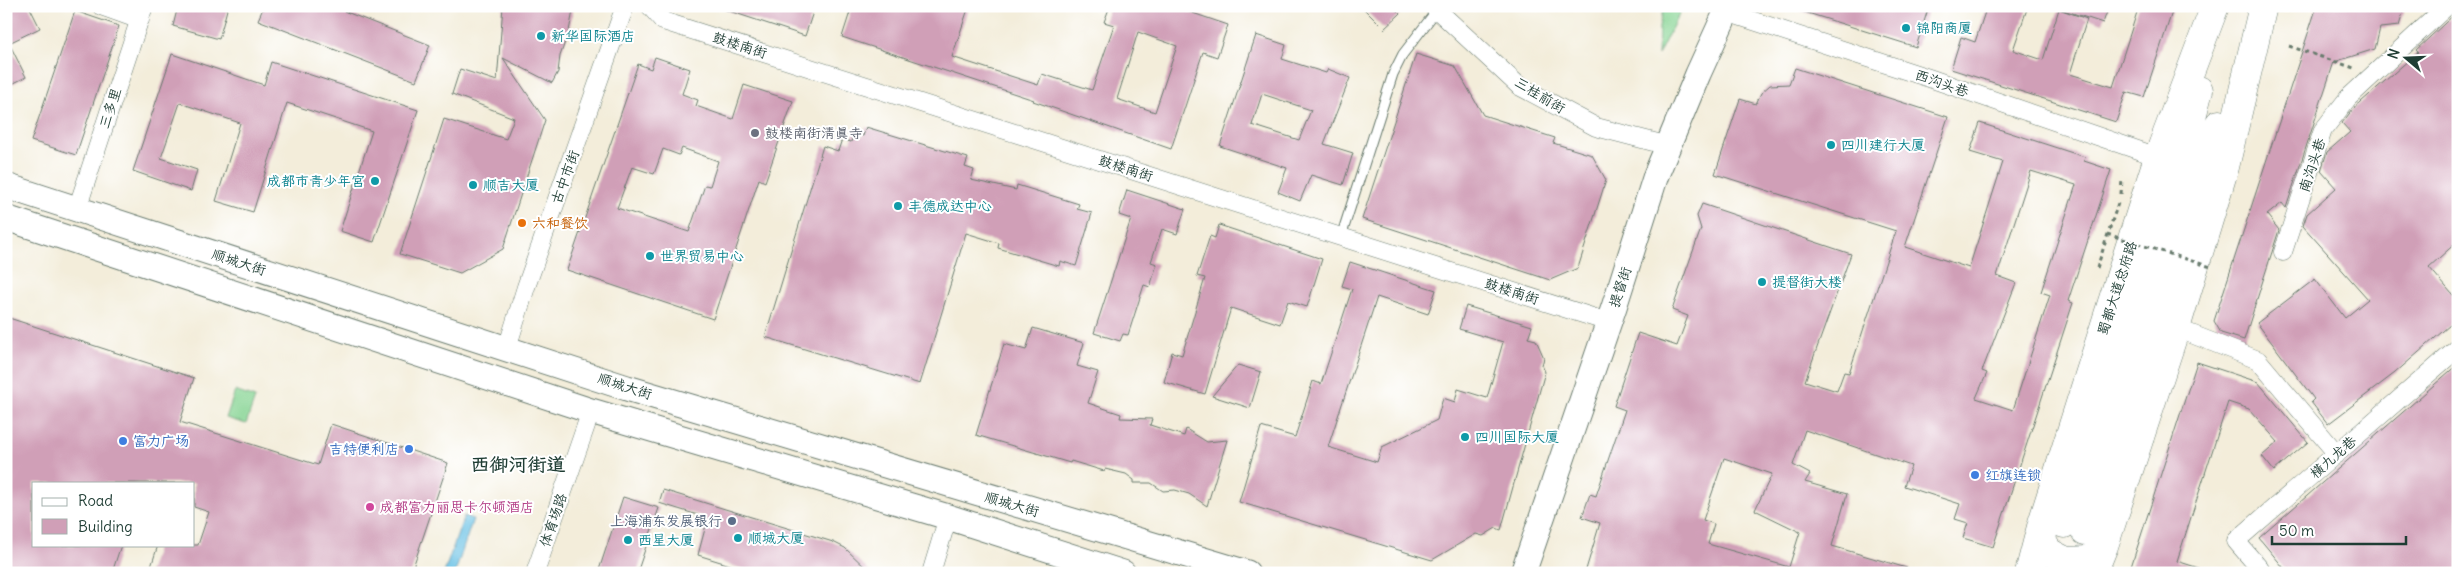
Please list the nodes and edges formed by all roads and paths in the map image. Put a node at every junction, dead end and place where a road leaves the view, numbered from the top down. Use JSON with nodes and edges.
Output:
{"nodes":[{"id":1,"x":101,"y":6,"type":"edge"},
{"id":2,"x":625,"y":6,"type":"edge"},
{"id":3,"x":650,"y":6,"type":"edge"},
{"id":4,"x":2214,"y":6,"type":"edge"},
{"id":5,"x":2221,"y":6,"type":"edge"},
{"id":6,"x":2261,"y":6,"type":"edge"},
{"id":7,"x":2447,"y":6,"type":"edge"},
{"id":8,"x":1435,"y":8,"type":"edge"},
{"id":9,"x":1727,"y":9,"type":"edge"},
{"id":10,"x":142,"y":13,"type":"edge"},
{"id":11,"x":2288,"y":46,"type":"dead end"},
{"id":12,"x":2373,"y":74,"type":"junction"},
{"id":13,"x":1669,"y":146,"type":"junction"},
{"id":14,"x":2158,"y":158,"type":"junction"},
{"id":15,"x":2122,"y":179,"type":"dead end"},
{"id":16,"x":6,"y":186,"type":"edge"},
{"id":17,"x":77,"y":209,"type":"junction"},
{"id":18,"x":6,"y":218,"type":"edge"},
{"id":19,"x":2107,"y":234,"type":"junction"},
{"id":20,"x":1341,"y":237,"type":"junction"},
{"id":21,"x":2283,"y":252,"type":"dead end"},
{"id":22,"x":2211,"y":267,"type":"dead end"},
{"id":23,"x":2096,"y":271,"type":"dead end"},
{"id":24,"x":1608,"y":322,"type":"junction"},
{"id":25,"x":2176,"y":328,"type":"junction"},
{"id":26,"x":507,"y":348,"type":"junction"},
{"id":27,"x":2458,"y":348,"type":"edge"},
{"id":28,"x":591,"y":411,"type":"junction"},
{"id":29,"x":2337,"y":454,"type":"junction"},
{"id":30,"x":948,"y":517,"type":"junction"},
{"id":31,"x":2074,"y":531,"type":"junction"},
{"id":32,"x":2260,"y":569,"type":"dead end"},
{"id":33,"x":534,"y":573,"type":"edge"},
{"id":34,"x":931,"y":573,"type":"edge"},
{"id":35,"x":1123,"y":573,"type":"edge"},
{"id":36,"x":1247,"y":573,"type":"edge"},
{"id":37,"x":1523,"y":573,"type":"edge"},
{"id":38,"x":2028,"y":573,"type":"edge"},
{"id":39,"x":2093,"y":573,"type":"edge"}],
"edges":[{"from":1,"to":10,"type":"street"},
{"from":2,"to":26,"type":"street","name":"古中市街"},
{"from":3,"to":20,"type":"street","name":"鼓楼南街"},
{"from":4,"to":14,"type":"main road","name":"蜀都大道总府路"},
{"from":5,"to":31,"type":"main road","name":"蜀都大道总府路"},
{"from":6,"to":25,"type":"main road","name":"蜀都大道总府路"},
{"from":6,"to":31,"type":"main road","name":"蜀都大道总府路"},
{"from":7,"to":12,"type":"street","name":"南沟头巷"},
{"from":8,"to":13,"type":"street","name":"三桂前街"},
{"from":8,"to":20,"type":"lane"},
{"from":9,"to":13,"type":"main road","name":"提督街"},
{"from":9,"to":14,"type":"street","name":"西沟头巷"},
{"from":10,"to":17,"type":"street","name":"三多里"},
{"from":11,"to":12,"type":"path"},
{"from":12,"to":21,"type":"street","name":"南沟头巷"},
{"from":13,"to":24,"type":"main road","name":"提督街"},
{"from":14,"to":31,"type":"main road","name":"蜀都大道总府路"},
{"from":15,"to":19,"type":"path"},
{"from":16,"to":17,"type":"main road","name":"顺城大街"},
{"from":17,"to":26,"type":"main road","name":"顺城大街"},
{"from":18,"to":28,"type":"main road"},
{"from":19,"to":22,"type":"path","bridge":true},
{"from":19,"to":23,"type":"path"},
{"from":20,"to":24,"type":"street","name":"鼓楼南街"},
{"from":24,"to":37,"type":"main road","name":"提督街"},
{"from":25,"to":29,"type":"street"},
{"from":25,"to":31,"type":"main road","name":"蜀都大道总府路"},
{"from":26,"to":36,"type":"main road","name":"顺城大街"},
{"from":27,"to":29,"type":"street","name":"横九龙巷"},
{"from":28,"to":30,"type":"main road"},
{"from":28,"to":33,"type":"street","name":"体育场路"},
{"from":29,"to":32,"type":"street","name":"横九龙巷"},
{"from":30,"to":34,"type":"street"},
{"from":30,"to":35,"type":"main road"},
{"from":31,"to":38,"type":"main road","name":"蜀都大道总府路"},
{"from":31,"to":39,"type":"main road","name":"蜀都大道总府路"}]}
